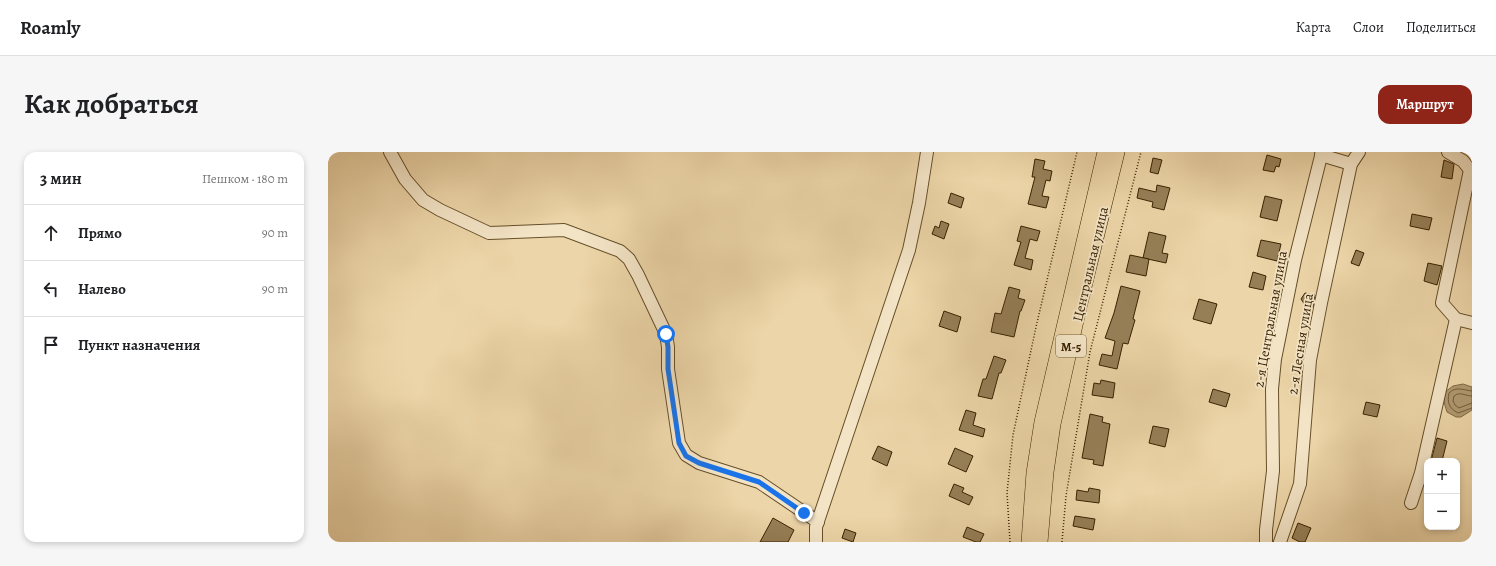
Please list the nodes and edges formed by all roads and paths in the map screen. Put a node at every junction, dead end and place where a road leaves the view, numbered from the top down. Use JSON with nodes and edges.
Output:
{"nodes":[{"id":1,"x":390,"y":152,"type":"edge"},
{"id":2,"x":928,"y":152,"type":"edge"},
{"id":3,"x":1077,"y":152,"type":"edge"},
{"id":4,"x":1105,"y":152,"type":"edge"},
{"id":5,"x":1117,"y":152,"type":"edge"},
{"id":6,"x":1141,"y":152,"type":"edge"},
{"id":7,"x":1359,"y":152,"type":"edge"},
{"id":8,"x":1447,"y":152,"type":"edge"},
{"id":9,"x":1321,"y":153,"type":"edge"},
{"id":10,"x":1351,"y":164,"type":"junction"},
{"id":11,"x":1456,"y":319,"type":"junction"},
{"id":12,"x":1472,"y":323,"type":"edge"},
{"id":13,"x":1411,"y":503,"type":"dead end"},
{"id":14,"x":818,"y":522,"type":"junction"},
{"id":15,"x":816,"y":542,"type":"edge"},
{"id":16,"x":1010,"y":542,"type":"edge"},
{"id":17,"x":1029,"y":542,"type":"edge"},
{"id":18,"x":1040,"y":542,"type":"edge"},
{"id":19,"x":1062,"y":542,"type":"edge"},
{"id":20,"x":1266,"y":542,"type":"edge"},
{"id":21,"x":1280,"y":542,"type":"edge"}],
"edges":[{"from":1,"to":14,"type":"street"},
{"from":2,"to":14,"type":"street"},
{"from":3,"to":16,"type":"path"},
{"from":4,"to":17,"type":"main road","name":"Центральная улица","number":"М-5"},
{"from":5,"to":18,"type":"main road","name":"Центральная улица","number":"М-5"},
{"from":6,"to":19,"type":"path"},
{"from":7,"to":10,"type":"street","name":"2-я Лесная улица"},
{"from":8,"to":11,"type":"street"},
{"from":9,"to":10,"type":"street"},
{"from":9,"to":20,"type":"street","name":"2-я Центральная улица"},
{"from":10,"to":21,"type":"street","name":"2-я Лесная улица"},
{"from":11,"to":12,"type":"street"},
{"from":11,"to":13,"type":"street"},
{"from":14,"to":15,"type":"street"}]}
